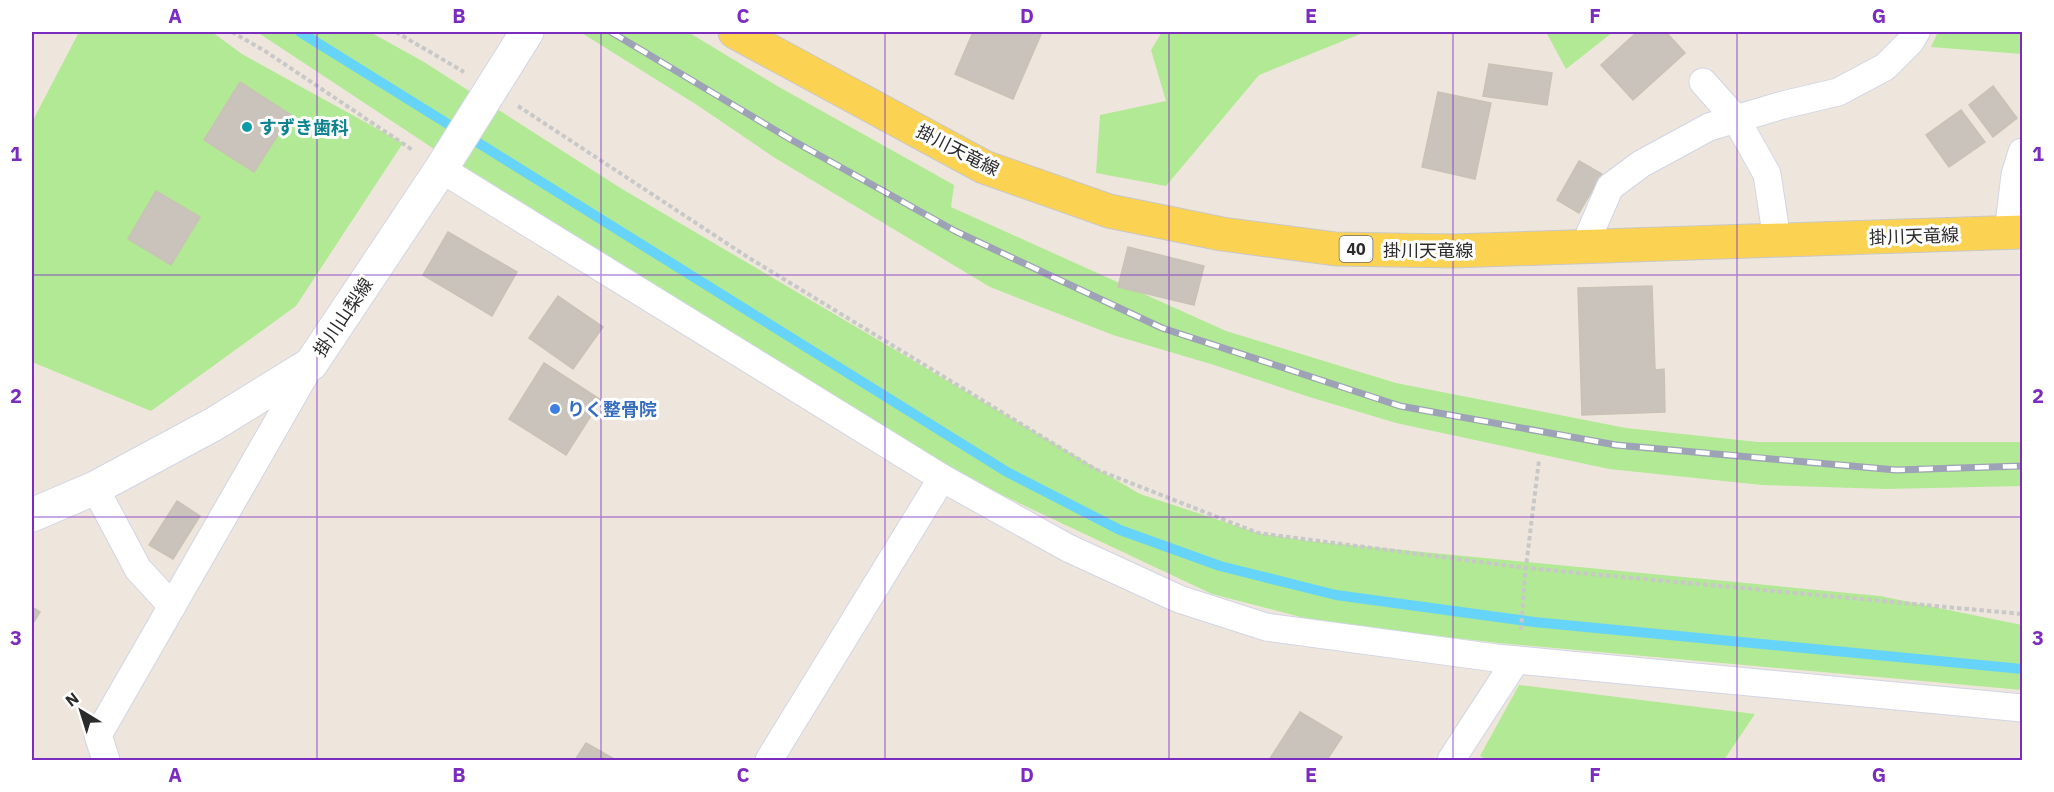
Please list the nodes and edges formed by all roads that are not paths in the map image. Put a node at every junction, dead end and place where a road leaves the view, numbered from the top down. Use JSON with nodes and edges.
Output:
{"nodes":[{"id":1,"x":527,"y":32,"type":"edge"},
{"id":2,"x":735,"y":32,"type":"edge"},
{"id":3,"x":1916,"y":32,"type":"edge"},
{"id":4,"x":1702,"y":82,"type":"dead end"},
{"id":5,"x":1736,"y":119,"type":"junction"},
{"id":6,"x":2022,"y":152,"type":"edge"},
{"id":7,"x":443,"y":165,"type":"junction"},
{"id":8,"x":2015,"y":233,"type":"edge"},
{"id":9,"x":1777,"y":240,"type":"junction"},
{"id":10,"x":1584,"y":247,"type":"junction"},
{"id":11,"x":311,"y":364,"type":"junction"},
{"id":12,"x":942,"y":478,"type":"junction"},
{"id":13,"x":95,"y":488,"type":"junction"},
{"id":14,"x":32,"y":515,"type":"edge"},
{"id":15,"x":172,"y":606,"type":"junction"},
{"id":16,"x":1516,"y":660,"type":"junction"},
{"id":17,"x":2022,"y":708,"type":"edge"},
{"id":18,"x":106,"y":760,"type":"edge"},
{"id":19,"x":769,"y":760,"type":"edge"},
{"id":20,"x":1451,"y":760,"type":"edge"}],
"edges":[{"from":1,"to":7,"type":"main road","name":"掛川山梨線"},
{"from":2,"to":10,"type":"main road","name":"掛川天竜線","number":"40"},
{"from":3,"to":5,"type":"street"},
{"from":4,"to":5,"type":"street"},
{"from":5,"to":9,"type":"street"},
{"from":5,"to":10,"type":"street"},
{"from":6,"to":8,"type":"street"},
{"from":7,"to":11,"type":"main road","name":"掛川山梨線"},
{"from":7,"to":12,"type":"street"},
{"from":8,"to":9,"type":"main road","name":"掛川天竜線","number":"40"},
{"from":9,"to":10,"type":"main road","name":"掛川天竜線","number":"40"},
{"from":11,"to":13,"type":"main road","name":"掛川山梨線"},
{"from":11,"to":15,"type":"street"},
{"from":12,"to":16,"type":"street"},
{"from":12,"to":19,"type":"street"},
{"from":13,"to":14,"type":"main road","name":"掛川山梨線"},
{"from":13,"to":15,"type":"street"},
{"from":15,"to":18,"type":"street"},
{"from":16,"to":17,"type":"street"},
{"from":16,"to":20,"type":"street"}]}
